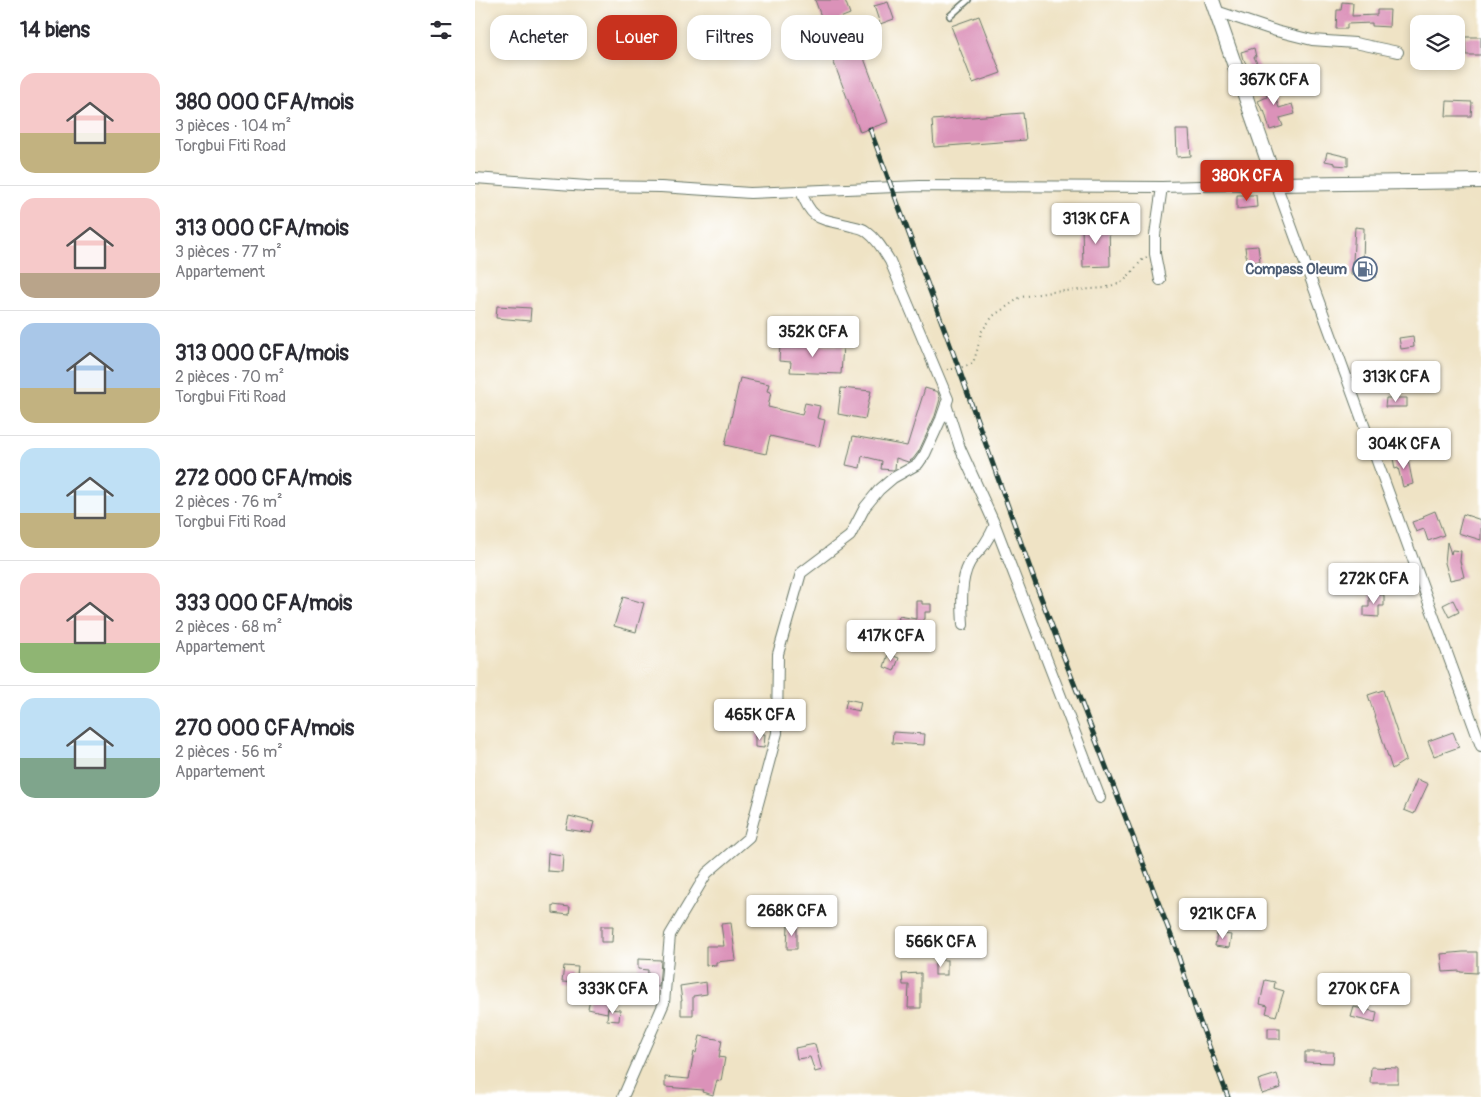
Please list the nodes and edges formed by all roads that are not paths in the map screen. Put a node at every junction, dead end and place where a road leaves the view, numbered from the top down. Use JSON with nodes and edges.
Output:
{"nodes":[{"id":1,"x":968,"y":0,"type":"edge"},
{"id":2,"x":1214,"y":6,"type":"edge"},
{"id":3,"x":951,"y":16,"type":"dead end"},
{"id":4,"x":1398,"y":52,"type":"dead end"},
{"id":5,"x":475,"y":178,"type":"edge"},
{"id":6,"x":1481,"y":181,"type":"edge"},
{"id":7,"x":1276,"y":184,"type":"junction"},
{"id":8,"x":1162,"y":187,"type":"junction"},
{"id":9,"x":801,"y":191,"type":"junction"},
{"id":10,"x":1160,"y":280,"type":"dead end"},
{"id":11,"x":946,"y":404,"type":"junction"},
{"id":12,"x":995,"y":525,"type":"junction"},
{"id":13,"x":963,"y":625,"type":"dead end"},
{"id":14,"x":1481,"y":746,"type":"edge"},
{"id":15,"x":1100,"y":798,"type":"dead end"},
{"id":16,"x":623,"y":1097,"type":"edge"}],
"edges":[{"from":1,"to":3,"type":"lane"},
{"from":2,"to":4,"type":"street"},
{"from":2,"to":7,"type":"street"},
{"from":5,"to":9,"type":"street"},
{"from":6,"to":7,"type":"street"},
{"from":7,"to":8,"type":"street"},
{"from":7,"to":14,"type":"street"},
{"from":8,"to":9,"type":"street"},
{"from":8,"to":10,"type":"street"},
{"from":9,"to":11,"type":"street"},
{"from":11,"to":12,"type":"street"},
{"from":11,"to":16,"type":"street"},
{"from":12,"to":13,"type":"street"},
{"from":12,"to":15,"type":"street"}]}
